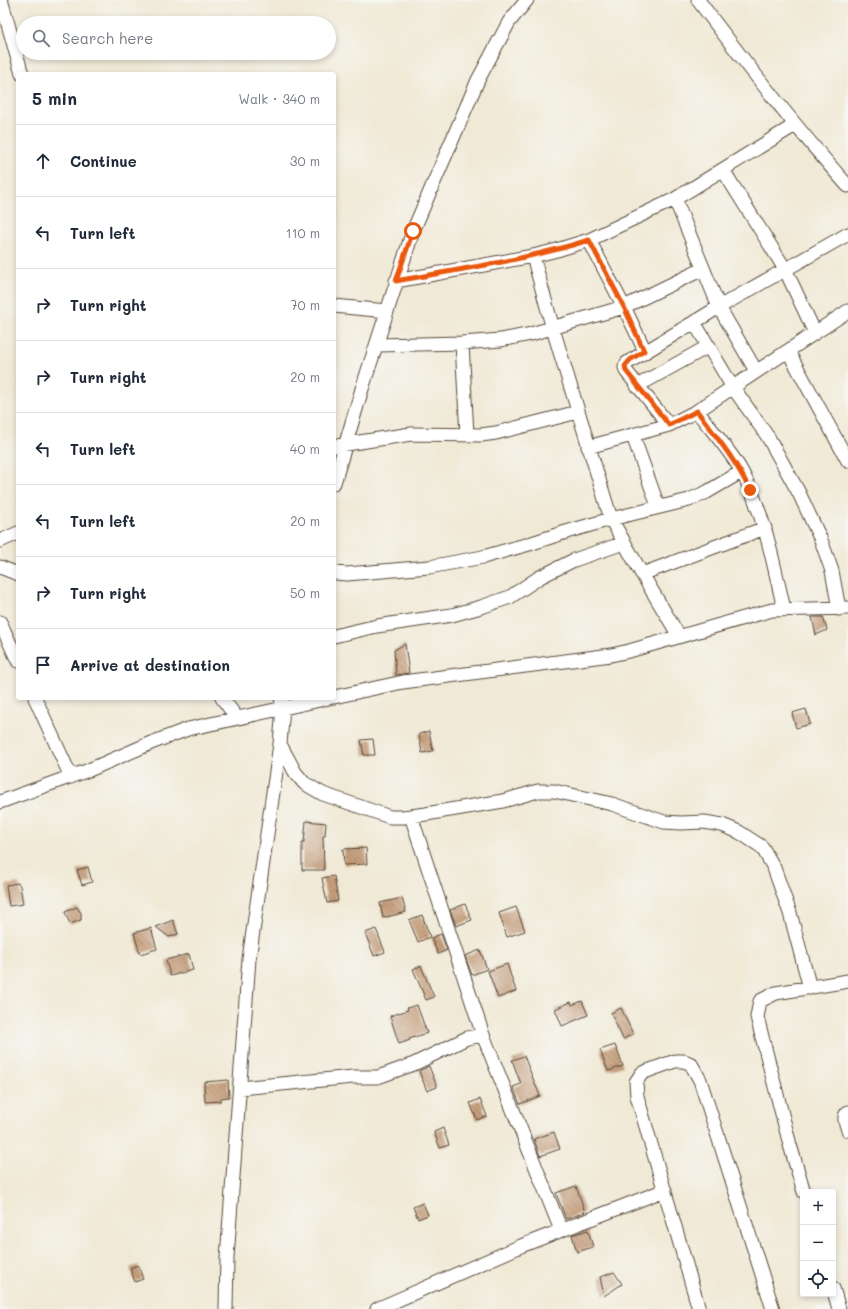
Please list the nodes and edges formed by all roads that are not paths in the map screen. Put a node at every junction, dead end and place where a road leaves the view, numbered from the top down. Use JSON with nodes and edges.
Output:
{"nodes":[{"id":1,"x":527,"y":0,"type":"edge"},
{"id":2,"x":698,"y":0,"type":"edge"},
{"id":3,"x":0,"y":1,"type":"edge"},
{"id":4,"x":16,"y":48,"type":"edge"},
{"id":5,"x":20,"y":60,"type":"edge"},
{"id":6,"x":24,"y":72,"type":"edge"},
{"id":7,"x":795,"y":125,"type":"junction"},
{"id":8,"x":723,"y":170,"type":"junction"},
{"id":9,"x":848,"y":186,"type":"edge"},
{"id":10,"x":675,"y":199,"type":"junction"},
{"id":11,"x":848,"y":234,"type":"edge"},
{"id":12,"x":589,"y":240,"type":"junction"},
{"id":13,"x":533,"y":256,"type":"junction"},
{"id":14,"x":704,"y":269,"type":"junction"},
{"id":15,"x":785,"y":269,"type":"junction"},
{"id":16,"x":396,"y":281,"type":"junction"},
{"id":17,"x":336,"y":306,"type":"edge"},
{"id":18,"x":624,"y":307,"type":"junction"},
{"id":19,"x":719,"y":307,"type":"junction"},
{"id":20,"x":387,"y":311,"type":"junction"},
{"id":21,"x":848,"y":311,"type":"edge"},
{"id":22,"x":694,"y":322,"type":"junction"},
{"id":23,"x":553,"y":329,"type":"junction"},
{"id":24,"x":816,"y":333,"type":"junction"},
{"id":25,"x":462,"y":343,"type":"junction"},
{"id":26,"x":377,"y":345,"type":"junction"},
{"id":27,"x":709,"y":346,"type":"junction"},
{"id":28,"x":644,"y":351,"type":"junction"},
{"id":29,"x":788,"y":351,"type":"junction"},
{"id":30,"x":756,"y":371,"type":"junction"},
{"id":31,"x":638,"y":386,"type":"junction"},
{"id":32,"x":732,"y":386,"type":"junction"},
{"id":33,"x":697,"y":411,"type":"junction"},
{"id":34,"x":578,"y":412,"type":"junction"},
{"id":35,"x":669,"y":425,"type":"junction"},
{"id":36,"x":467,"y":435,"type":"junction"},
{"id":37,"x":633,"y":436,"type":"junction"},
{"id":38,"x":844,"y":443,"type":"edge"},
{"id":39,"x":340,"y":445,"type":"edge"},
{"id":40,"x":588,"y":447,"type":"junction"},
{"id":41,"x":848,"y":461,"type":"edge"},
{"id":42,"x":336,"y":470,"type":"edge"},
{"id":43,"x":742,"y":472,"type":"junction"},
{"id":44,"x":658,"y":506,"type":"junction"},
{"id":45,"x":611,"y":519,"type":"junction"},
{"id":46,"x":765,"y":528,"type":"junction"},
{"id":47,"x":16,"y":534,"type":"edge"},
{"id":48,"x":0,"y":541,"type":"edge"},
{"id":49,"x":624,"y":543,"type":"junction"},
{"id":50,"x":0,"y":567,"type":"edge"},
{"id":51,"x":16,"y":573,"type":"edge"},
{"id":52,"x":336,"y":573,"type":"edge"},
{"id":53,"x":642,"y":574,"type":"junction"},
{"id":54,"x":784,"y":609,"type":"junction"},
{"id":55,"x":844,"y":609,"type":"edge"},
{"id":56,"x":0,"y":622,"type":"edge"},
{"id":57,"x":336,"y":636,"type":"edge"},
{"id":58,"x":679,"y":636,"type":"junction"},
{"id":59,"x":16,"y":657,"type":"edge"},
{"id":60,"x":336,"y":697,"type":"edge"},
{"id":61,"x":36,"y":700,"type":"edge"},
{"id":62,"x":224,"y":700,"type":"edge"},
{"id":63,"x":297,"y":700,"type":"edge"},
{"id":64,"x":281,"y":701,"type":"edge"},
{"id":65,"x":237,"y":718,"type":"junction"},
{"id":66,"x":280,"y":744,"type":"junction"},
{"id":67,"x":71,"y":777,"type":"junction"},
{"id":68,"x":0,"y":802,"type":"edge"},
{"id":69,"x":411,"y":816,"type":"junction"},
{"id":70,"x":848,"y":982,"type":"edge"},
{"id":71,"x":810,"y":988,"type":"junction"},
{"id":72,"x":483,"y":1035,"type":"junction"},
{"id":73,"x":240,"y":1088,"type":"junction"},
{"id":74,"x":848,"y":1112,"type":"edge"},
{"id":75,"x":848,"y":1130,"type":"edge"},
{"id":76,"x":803,"y":1189,"type":"edge"},
{"id":77,"x":665,"y":1190,"type":"junction"},
{"id":78,"x":561,"y":1230,"type":"junction"},
{"id":79,"x":836,"y":1297,"type":"edge"},
{"id":80,"x":226,"y":1309,"type":"edge"},
{"id":81,"x":377,"y":1309,"type":"edge"},
{"id":82,"x":699,"y":1309,"type":"edge"},
{"id":83,"x":773,"y":1309,"type":"edge"},
{"id":84,"x":839,"y":1309,"type":"edge"}],
"edges":[{"from":1,"to":16,"type":"street"},
{"from":2,"to":7,"type":"street"},
{"from":3,"to":4,"type":"street"},
{"from":5,"to":6,"type":"street"},
{"from":7,"to":8,"type":"street"},
{"from":7,"to":9,"type":"street"},
{"from":8,"to":10,"type":"street"},
{"from":8,"to":15,"type":"street"},
{"from":10,"to":12,"type":"street"},
{"from":10,"to":14,"type":"street"},
{"from":11,"to":15,"type":"street"},
{"from":12,"to":13,"type":"street"},
{"from":12,"to":18,"type":"street"},
{"from":13,"to":16,"type":"street"},
{"from":13,"to":23,"type":"street"},
{"from":14,"to":18,"type":"street"},
{"from":14,"to":19,"type":"street"},
{"from":15,"to":19,"type":"street"},
{"from":15,"to":24,"type":"street"},
{"from":16,"to":20,"type":"street"},
{"from":17,"to":20,"type":"street"},
{"from":18,"to":23,"type":"street"},
{"from":18,"to":28,"type":"street"},
{"from":19,"to":22,"type":"street"},
{"from":19,"to":30,"type":"street"},
{"from":20,"to":26,"type":"street"},
{"from":21,"to":24,"type":"street"},
{"from":22,"to":27,"type":"street"},
{"from":22,"to":28,"type":"street"},
{"from":23,"to":25,"type":"street"},
{"from":23,"to":34,"type":"street"},
{"from":24,"to":29,"type":"street"},
{"from":25,"to":26,"type":"street"},
{"from":25,"to":36,"type":"street"},
{"from":26,"to":39,"type":"street"},
{"from":27,"to":31,"type":"street"},
{"from":27,"to":32,"type":"street"},
{"from":28,"to":31,"type":"street"},
{"from":29,"to":30,"type":"street"},
{"from":29,"to":38,"type":"street"},
{"from":30,"to":32,"type":"street"},
{"from":31,"to":35,"type":"street"},
{"from":32,"to":33,"type":"street"},
{"from":32,"to":55,"type":"street"},
{"from":33,"to":35,"type":"street"},
{"from":33,"to":43,"type":"street"},
{"from":34,"to":36,"type":"street"},
{"from":34,"to":40,"type":"street"},
{"from":35,"to":37,"type":"street"},
{"from":36,"to":39,"type":"street"},
{"from":37,"to":40,"type":"street"},
{"from":37,"to":44,"type":"street"},
{"from":38,"to":41,"type":"street"},
{"from":39,"to":42,"type":"street"},
{"from":40,"to":45,"type":"street"},
{"from":43,"to":44,"type":"street"},
{"from":43,"to":46,"type":"street"},
{"from":44,"to":45,"type":"street"},
{"from":45,"to":49,"type":"street"},
{"from":45,"to":52,"type":"street"},
{"from":46,"to":53,"type":"street"},
{"from":46,"to":54,"type":"street"},
{"from":47,"to":48,"type":"street"},
{"from":49,"to":53,"type":"street"},
{"from":49,"to":57,"type":"street"},
{"from":50,"to":51,"type":"street"},
{"from":53,"to":58,"type":"street"},
{"from":54,"to":55,"type":"street"},
{"from":54,"to":58,"type":"street"},
{"from":56,"to":59,"type":"street"},
{"from":58,"to":60,"type":"street"},
{"from":61,"to":67,"type":"street"},
{"from":62,"to":65,"type":"street"},
{"from":63,"to":64,"type":"street"},
{"from":64,"to":65,"type":"street"},
{"from":64,"to":66,"type":"street"},
{"from":65,"to":67,"type":"street"},
{"from":66,"to":69,"type":"street"},
{"from":66,"to":73,"type":"street"},
{"from":67,"to":68,"type":"street"},
{"from":69,"to":71,"type":"street"},
{"from":69,"to":72,"type":"street"},
{"from":70,"to":71,"type":"street"},
{"from":71,"to":76,"type":"street"},
{"from":72,"to":73,"type":"street"},
{"from":72,"to":78,"type":"street"},
{"from":73,"to":80,"type":"street"},
{"from":74,"to":75,"type":"street"},
{"from":77,"to":78,"type":"street"},
{"from":77,"to":82,"type":"street"},
{"from":77,"to":83,"type":"street"},
{"from":78,"to":81,"type":"street"},
{"from":79,"to":84,"type":"street"}]}
